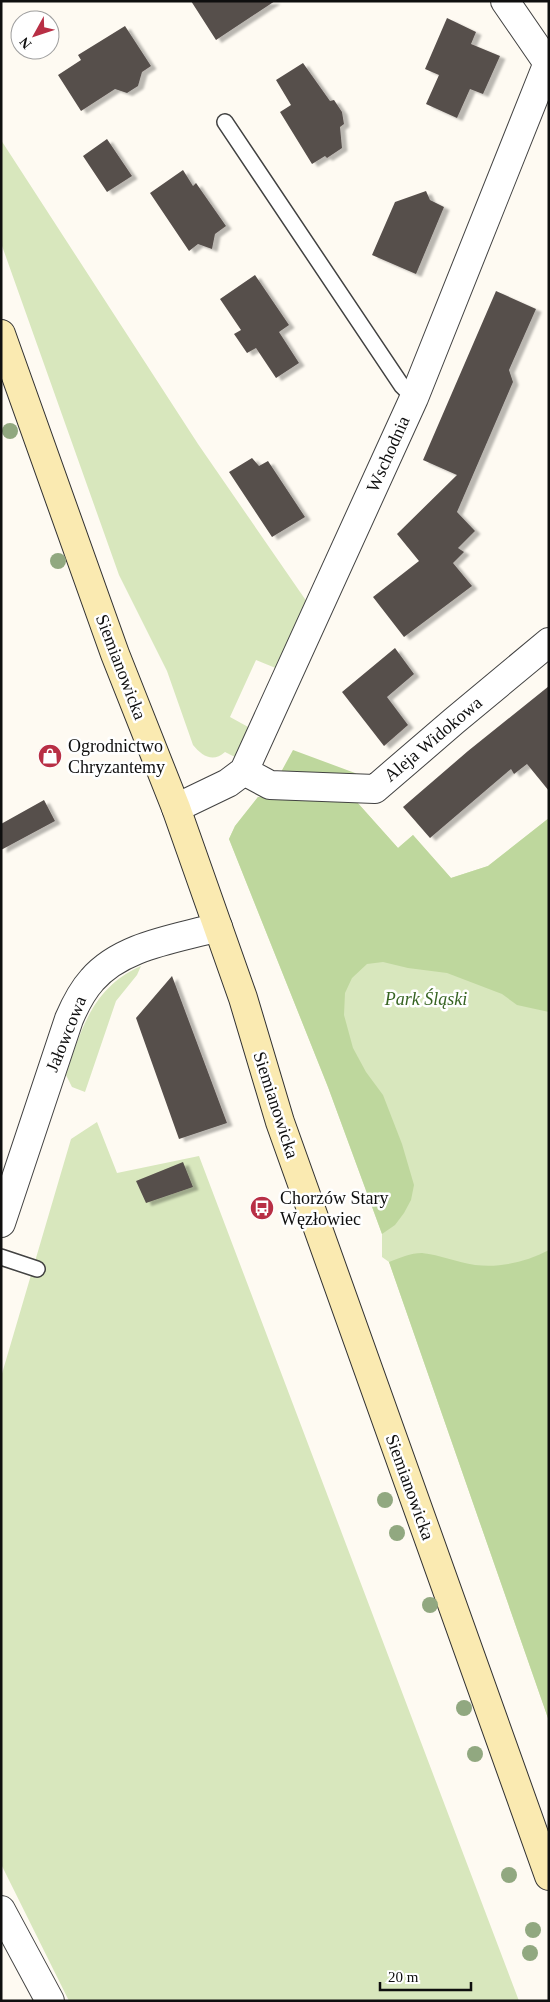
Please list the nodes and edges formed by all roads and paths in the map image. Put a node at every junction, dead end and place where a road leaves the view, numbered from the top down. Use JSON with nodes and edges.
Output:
{"nodes":[{"id":1,"x":505,"y":1,"type":"edge"},
{"id":2,"x":548,"y":61,"type":"edge"},
{"id":3,"x":225,"y":122,"type":"dead end"},
{"id":4,"x":1,"y":334,"type":"edge"},
{"id":5,"x":414,"y":398,"type":"junction"},
{"id":6,"x":549,"y":642,"type":"edge"},
{"id":7,"x":244,"y":771,"type":"junction"},
{"id":8,"x":176,"y":808,"type":"junction"},
{"id":9,"x":218,"y":927,"type":"junction"},
{"id":10,"x":1,"y":1223,"type":"edge"},
{"id":11,"x":1,"y":1257,"type":"edge"},
{"id":12,"x":37,"y":1269,"type":"dead end"},
{"id":13,"x":549,"y":1876,"type":"edge"},
{"id":14,"x":1,"y":1910,"type":"edge"},
{"id":15,"x":50,"y":2001,"type":"edge"}],
"edges":[{"from":1,"to":2,"type":"street"},
{"from":2,"to":5,"type":"street","name":"Wschodnia"},
{"from":3,"to":5,"type":"lane"},
{"from":4,"to":8,"type":"street","name":"Siemianowicka"},
{"from":5,"to":7,"type":"street","name":"Wschodnia"},
{"from":6,"to":7,"type":"street","name":"Aleja Widokowa"},
{"from":7,"to":8,"type":"street"},
{"from":8,"to":9,"type":"street","name":"Siemianowicka"},
{"from":9,"to":10,"type":"street","name":"Jałowcowa"},
{"from":9,"to":13,"type":"street","name":"Siemianowicka"},
{"from":11,"to":12,"type":"lane"},
{"from":14,"to":15,"type":"street"}]}
